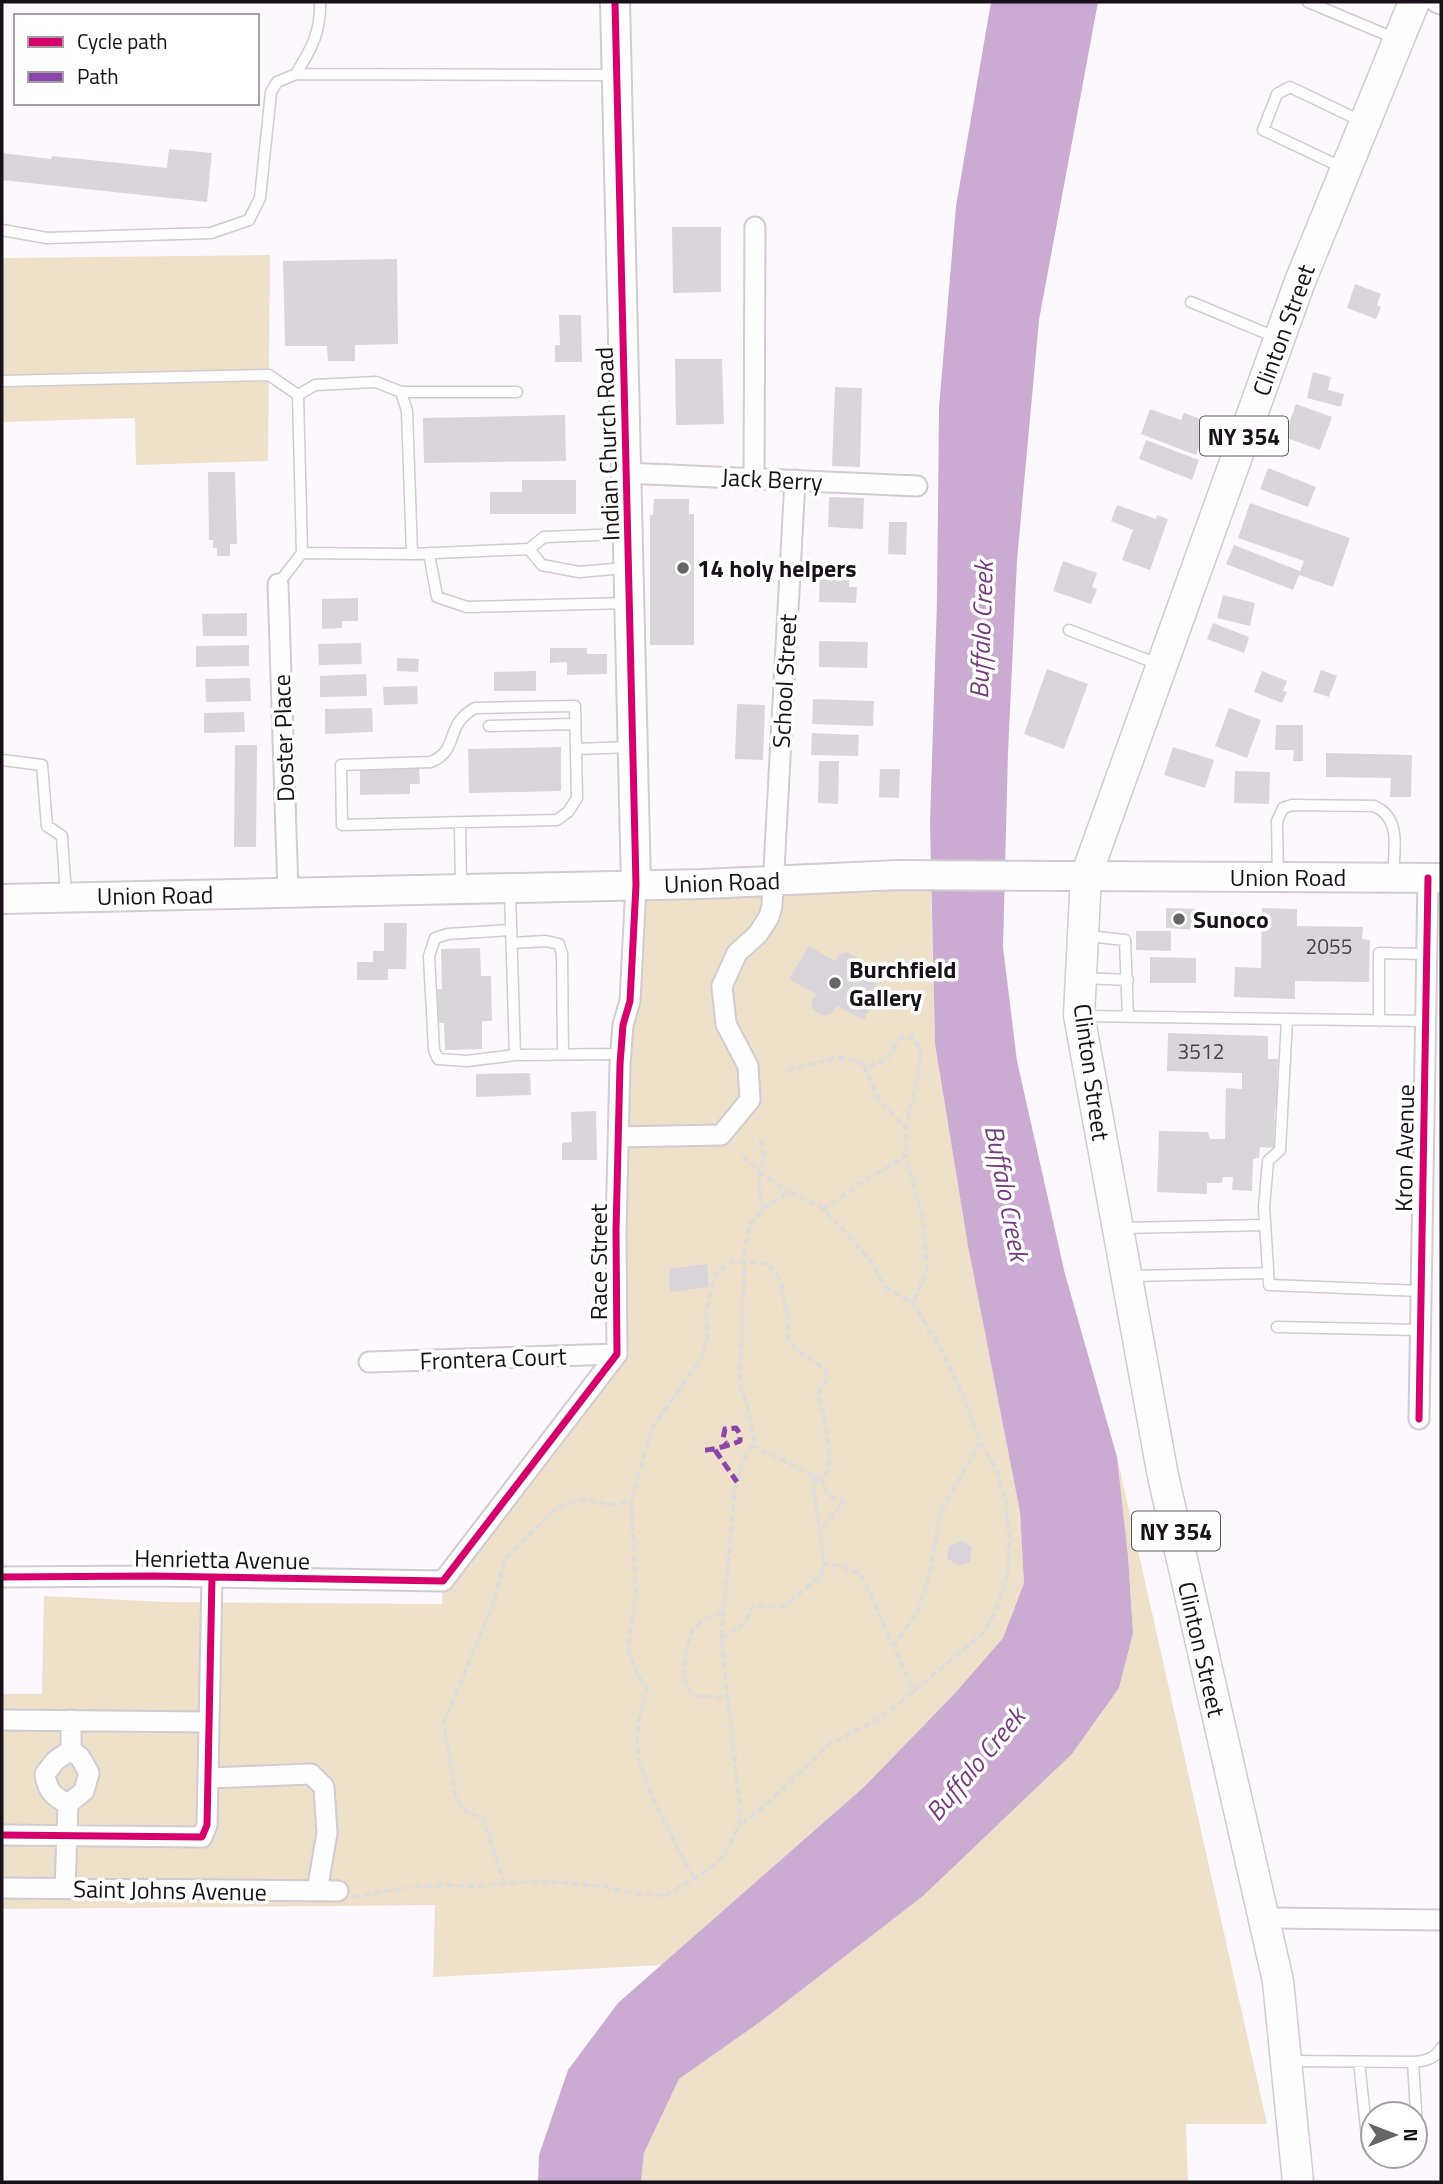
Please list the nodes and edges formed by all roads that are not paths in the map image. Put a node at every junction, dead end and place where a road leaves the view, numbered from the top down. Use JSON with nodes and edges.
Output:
{"nodes":[{"id":1,"x":320,"y":2,"type":"edge"},
{"id":2,"x":615,"y":2,"type":"edge"},
{"id":3,"x":1308,"y":2,"type":"edge"},
{"id":4,"x":1414,"y":2,"type":"edge"},
{"id":5,"x":1436,"y":2,"type":"edge"},
{"id":6,"x":1441,"y":4,"type":"edge"},
{"id":7,"x":1399,"y":40,"type":"junction"},
{"id":8,"x":296,"y":74,"type":"junction"},
{"id":9,"x":616,"y":75,"type":"junction"},
{"id":10,"x":1364,"y":123,"type":"junction"},
{"id":11,"x":1345,"y":169,"type":"junction"},
{"id":12,"x":755,"y":227,"type":"dead end"},
{"id":13,"x":2,"y":230,"type":"edge"},
{"id":14,"x":1191,"y":302,"type":"dead end"},
{"id":15,"x":1279,"y":339,"type":"junction"},
{"id":16,"x":2,"y":381,"type":"edge"},
{"id":17,"x":401,"y":392,"type":"junction"},
{"id":18,"x":517,"y":392,"type":"dead end"},
{"id":19,"x":298,"y":395,"type":"junction"},
{"id":20,"x":626,"y":472,"type":"junction"},
{"id":21,"x":754,"y":479,"type":"junction"},
{"id":22,"x":795,"y":480,"type":"junction"},
{"id":23,"x":917,"y":486,"type":"dead end"},
{"id":24,"x":628,"y":534,"type":"junction"},
{"id":25,"x":529,"y":549,"type":"junction"},
{"id":26,"x":302,"y":553,"type":"junction"},
{"id":27,"x":429,"y":553,"type":"junction"},
{"id":28,"x":412,"y":554,"type":"junction"},
{"id":29,"x":629,"y":568,"type":"junction"},
{"id":30,"x":278,"y":584,"type":"joint"},
{"id":31,"x":631,"y":603,"type":"junction"},
{"id":32,"x":1069,"y":630,"type":"dead end"},
{"id":33,"x":1162,"y":665,"type":"junction"},
{"id":34,"x":575,"y":724,"type":"junction"},
{"id":35,"x":489,"y":726,"type":"dead end"},
{"id":36,"x":634,"y":747,"type":"junction"},
{"id":37,"x":576,"y":749,"type":"junction"},
{"id":38,"x":2,"y":760,"type":"edge"},
{"id":39,"x":460,"y":822,"type":"junction"},
{"id":40,"x":1086,"y":876,"type":"junction"},
{"id":41,"x":1278,"y":876,"type":"junction"},
{"id":42,"x":1393,"y":878,"type":"junction"},
{"id":43,"x":1434,"y":878,"type":"edge"},
{"id":44,"x":774,"y":881,"type":"junction"},
{"id":45,"x":636,"y":885,"type":"junction"},
{"id":46,"x":510,"y":888,"type":"junction"},
{"id":47,"x":461,"y":889,"type":"junction"},
{"id":48,"x":288,"y":893,"type":"junction"},
{"id":49,"x":66,"y":897,"type":"junction"},
{"id":50,"x":2,"y":899,"type":"edge"},
{"id":51,"x":511,"y":930,"type":"junction"},
{"id":52,"x":1083,"y":936,"type":"junction"},
{"id":53,"x":512,"y":943,"type":"junction"},
{"id":54,"x":1427,"y":954,"type":"junction"},
{"id":55,"x":1081,"y":978,"type":"junction"},
{"id":56,"x":1434,"y":979,"type":"edge"},
{"id":57,"x":1128,"y":980,"type":"junction"},
{"id":58,"x":1079,"y":1016,"type":"junction"},
{"id":59,"x":1128,"y":1017,"type":"junction"},
{"id":60,"x":1287,"y":1020,"type":"junction"},
{"id":61,"x":1379,"y":1021,"type":"junction"},
{"id":62,"x":1425,"y":1021,"type":"junction"},
{"id":63,"x":621,"y":1054,"type":"junction"},
{"id":64,"x":515,"y":1055,"type":"junction"},
{"id":65,"x":563,"y":1055,"type":"junction"},
{"id":66,"x":618,"y":1137,"type":"junction"},
{"id":67,"x":1265,"y":1225,"type":"junction"},
{"id":68,"x":1118,"y":1228,"type":"junction"},
{"id":69,"x":1127,"y":1276,"type":"junction"},
{"id":70,"x":1269,"y":1279,"type":"junction"},
{"id":71,"x":1421,"y":1291,"type":"junction"},
{"id":72,"x":1277,"y":1327,"type":"dead end"},
{"id":73,"x":1420,"y":1330,"type":"junction"},
{"id":74,"x":617,"y":1354,"type":"junction"},
{"id":75,"x":369,"y":1362,"type":"dead end"},
{"id":76,"x":1419,"y":1419,"type":"dead end"},
{"id":77,"x":2,"y":1577,"type":"edge"},
{"id":78,"x":212,"y":1577,"type":"junction"},
{"id":79,"x":443,"y":1581,"type":"joint"},
{"id":80,"x":2,"y":1720,"type":"edge"},
{"id":81,"x":71,"y":1720,"type":"junction"},
{"id":82,"x":209,"y":1722,"type":"junction"},
{"id":83,"x":71,"y":1750,"type":"junction"},
{"id":84,"x":208,"y":1778,"type":"junction"},
{"id":85,"x":68,"y":1804,"type":"junction"},
{"id":86,"x":2,"y":1835,"type":"edge"},
{"id":87,"x":68,"y":1836,"type":"junction"},
{"id":88,"x":2,"y":1888,"type":"edge"},
{"id":89,"x":65,"y":1889,"type":"junction"},
{"id":90,"x":317,"y":1891,"type":"junction"},
{"id":91,"x":338,"y":1891,"type":"road end"},
{"id":92,"x":1264,"y":1917,"type":"junction"},
{"id":93,"x":1441,"y":1920,"type":"edge"},
{"id":94,"x":1441,"y":2048,"type":"edge"},
{"id":95,"x":1286,"y":2061,"type":"junction"},
{"id":96,"x":1359,"y":2062,"type":"junction"},
{"id":97,"x":1413,"y":2062,"type":"junction"},
{"id":98,"x":1363,"y":2100,"type":"edge"},
{"id":99,"x":1415,"y":2100,"type":"edge"},
{"id":100,"x":1298,"y":2182,"type":"edge"}],
"edges":[{"from":1,"to":8,"type":"lane"},
{"from":2,"to":9,"type":"main road","name":"Indian Church Road"},
{"from":3,"to":7,"type":"lane"},
{"from":4,"to":7,"type":"main road","name":"Clinton Street","number":"NY 354"},
{"from":5,"to":6,"type":"street"},
{"from":7,"to":10,"type":"main road","name":"Clinton Street","number":"NY 354"},
{"from":8,"to":9,"type":"lane"},
{"from":8,"to":13,"type":"lane"},
{"from":9,"to":20,"type":"main road","name":"Indian Church Road"},
{"from":10,"to":11,"type":"main road","name":"Clinton Street","number":"NY 354"},
{"from":10,"to":11,"type":"lane"},
{"from":11,"to":15,"type":"main road","name":"Clinton Street","number":"NY 354"},
{"from":12,"to":21,"type":"street"},
{"from":14,"to":15,"type":"lane"},
{"from":15,"to":33,"type":"main road","name":"Clinton Street","number":"NY 354"},
{"from":16,"to":19,"type":"lane"},
{"from":17,"to":18,"type":"lane"},
{"from":17,"to":19,"type":"lane"},
{"from":17,"to":28,"type":"lane"},
{"from":19,"to":26,"type":"lane"},
{"from":20,"to":21,"type":"street","name":"Jack Berry"},
{"from":20,"to":24,"type":"main road","name":"Indian Church Road"},
{"from":21,"to":22,"type":"street","name":"Jack Berry"},
{"from":22,"to":23,"type":"street","name":"Jack Berry"},
{"from":22,"to":44,"type":"street","name":"School Street"},
{"from":24,"to":25,"type":"lane"},
{"from":24,"to":29,"type":"main road","name":"Indian Church Road"},
{"from":25,"to":27,"type":"lane"},
{"from":25,"to":29,"type":"lane"},
{"from":26,"to":28,"type":"lane"},
{"from":26,"to":30,"type":"lane"},
{"from":27,"to":28,"type":"lane"},
{"from":27,"to":31,"type":"lane"},
{"from":29,"to":31,"type":"main road","name":"Indian Church Road"},
{"from":30,"to":48,"type":"street","name":"Doster Place"},
{"from":31,"to":36,"type":"main road","name":"Indian Church Road"},
{"from":32,"to":33,"type":"lane"},
{"from":33,"to":40,"type":"main road","name":"Clinton Street","number":"NY 354"},
{"from":34,"to":35,"type":"lane"},
{"from":34,"to":37,"type":"lane"},
{"from":34,"to":39,"type":"lane"},
{"from":36,"to":37,"type":"lane"},
{"from":36,"to":45,"type":"main road","name":"Indian Church Road"},
{"from":37,"to":39,"type":"lane"},
{"from":38,"to":49,"type":"lane"},
{"from":39,"to":47,"type":"lane"},
{"from":40,"to":41,"type":"main road","name":"Union Road"},
{"from":40,"to":44,"type":"main road","name":"Union Road"},
{"from":40,"to":52,"type":"main road","name":"Clinton Street","number":"NY 354"},
{"from":41,"to":42,"type":"main road","name":"Union Road"},
{"from":41,"to":42,"type":"lane"},
{"from":42,"to":43,"type":"main road","name":"Union Road"},
{"from":43,"to":54,"type":"street","name":"Kron Avenue"},
{"from":44,"to":45,"type":"main road","name":"Union Road"},
{"from":44,"to":66,"type":"street","name":"School Street"},
{"from":45,"to":46,"type":"main road","name":"Union Road"},
{"from":45,"to":63,"type":"street","name":"Race Street"},
{"from":46,"to":47,"type":"main road","name":"Union Road"},
{"from":46,"to":51,"type":"lane"},
{"from":47,"to":48,"type":"main road","name":"Union Road"},
{"from":48,"to":49,"type":"main road","name":"Union Road"},
{"from":49,"to":50,"type":"main road","name":"Union Road"},
{"from":51,"to":53,"type":"lane"},
{"from":51,"to":64,"type":"lane"},
{"from":52,"to":55,"type":"main road","name":"Clinton Street","number":"NY 354"},
{"from":52,"to":57,"type":"lane"},
{"from":53,"to":64,"type":"lane"},
{"from":53,"to":65,"type":"lane"},
{"from":54,"to":56,"type":"street","name":"Kron Avenue"},
{"from":54,"to":61,"type":"lane"},
{"from":55,"to":57,"type":"lane"},
{"from":55,"to":58,"type":"main road","name":"Clinton Street","number":"NY 354"},
{"from":56,"to":62,"type":"street","name":"Kron Avenue"},
{"from":57,"to":59,"type":"lane"},
{"from":58,"to":59,"type":"lane"},
{"from":58,"to":68,"type":"main road","name":"Clinton Street","number":"NY 354"},
{"from":59,"to":60,"type":"lane"},
{"from":60,"to":61,"type":"lane"},
{"from":60,"to":67,"type":"lane"},
{"from":61,"to":62,"type":"lane"},
{"from":62,"to":71,"type":"street","name":"Kron Avenue"},
{"from":63,"to":65,"type":"lane"},
{"from":63,"to":66,"type":"street","name":"Race Street"},
{"from":64,"to":65,"type":"lane"},
{"from":66,"to":74,"type":"street","name":"Race Street"},
{"from":67,"to":68,"type":"lane"},
{"from":67,"to":70,"type":"lane"},
{"from":68,"to":69,"type":"main road","name":"Clinton Street","number":"NY 354"},
{"from":69,"to":70,"type":"lane"},
{"from":69,"to":92,"type":"main road","name":"Clinton Street","number":"NY 354"},
{"from":70,"to":71,"type":"lane"},
{"from":71,"to":73,"type":"street","name":"Kron Avenue"},
{"from":72,"to":73,"type":"lane"},
{"from":73,"to":76,"type":"street","name":"Kron Avenue"},
{"from":74,"to":75,"type":"street","name":"Frontera Court"},
{"from":74,"to":79,"type":"street","name":"Race Street"},
{"from":77,"to":78,"type":"street","name":"Henrietta Avenue"},
{"from":78,"to":79,"type":"street","name":"Henrietta Avenue"},
{"from":78,"to":82,"type":"street"},
{"from":80,"to":81,"type":"street"},
{"from":81,"to":82,"type":"street"},
{"from":81,"to":83,"type":"street"},
{"from":82,"to":84,"type":"street"},
{"from":83,"to":85,"type":"street"},
{"from":83,"to":85,"type":"street"},
{"from":84,"to":87,"type":"street"},
{"from":84,"to":90,"type":"street"},
{"from":85,"to":87,"type":"street"},
{"from":86,"to":87,"type":"street"},
{"from":87,"to":89,"type":"street"},
{"from":88,"to":89,"type":"street","name":"Saint Johns Avenue"},
{"from":89,"to":90,"type":"street","name":"Saint Johns Avenue"},
{"from":90,"to":91,"type":"street","name":"Saint Johns Avenue"},
{"from":92,"to":93,"type":"street"},
{"from":92,"to":95,"type":"main road","name":"Clinton Street","number":"NY 354"},
{"from":94,"to":97,"type":"lane"},
{"from":95,"to":96,"type":"lane"},
{"from":95,"to":100,"type":"main road","name":"Clinton Street","number":"NY 354"},
{"from":96,"to":97,"type":"lane"},
{"from":96,"to":98,"type":"lane"},
{"from":97,"to":99,"type":"lane"}]}
